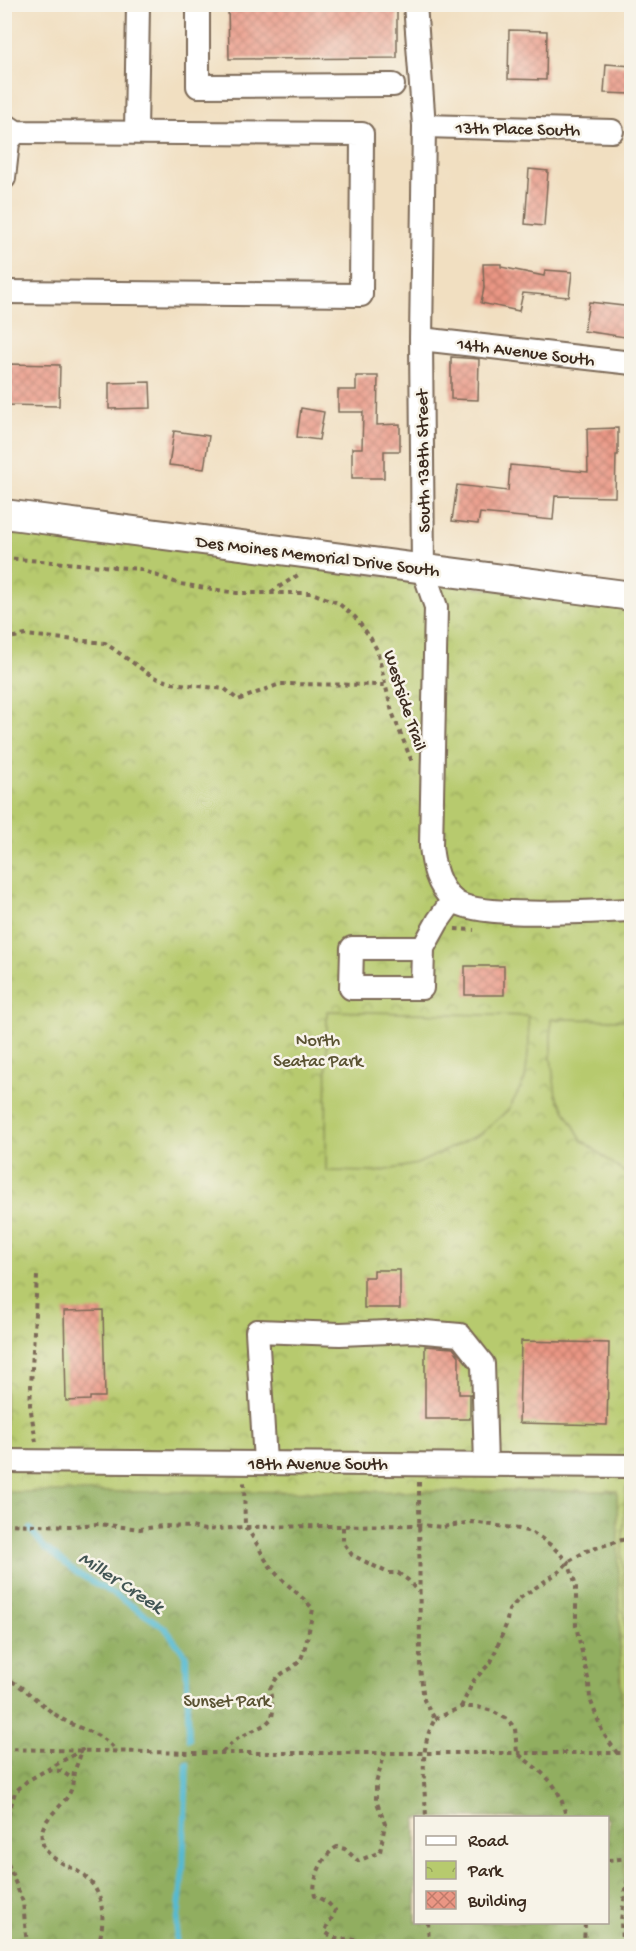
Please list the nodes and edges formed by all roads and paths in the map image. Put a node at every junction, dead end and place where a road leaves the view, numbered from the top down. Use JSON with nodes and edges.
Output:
{"nodes":[{"id":1,"x":138,"y":4,"type":"edge"},
{"id":2,"x":198,"y":4,"type":"edge"},
{"id":3,"x":415,"y":4,"type":"edge"},
{"id":4,"x":393,"y":85,"type":"dead end"},
{"id":5,"x":423,"y":126,"type":"junction"},
{"id":6,"x":10,"y":128,"type":"edge"},
{"id":7,"x":612,"y":131,"type":"dead end"},
{"id":8,"x":136,"y":132,"type":"junction"},
{"id":9,"x":4,"y":178,"type":"edge"},
{"id":10,"x":4,"y":292,"type":"edge"},
{"id":11,"x":421,"y":339,"type":"junction"},
{"id":12,"x":632,"y":363,"type":"edge"},
{"id":13,"x":4,"y":514,"type":"edge"},
{"id":14,"x":4,"y":558,"type":"edge"},
{"id":15,"x":423,"y":569,"type":"junction"},
{"id":16,"x":632,"y":596,"type":"edge"},
{"id":17,"x":4,"y":639,"type":"edge"},
{"id":18,"x":386,"y":685,"type":"junction"},
{"id":19,"x":412,"y":762,"type":"dead end"},
{"id":20,"x":457,"y":902,"type":"junction"},
{"id":21,"x":632,"y":910,"type":"edge"},
{"id":22,"x":438,"y":921,"type":"junction"},
{"id":23,"x":482,"y":930,"type":"dead end"},
{"id":24,"x":423,"y":948,"type":"dead end"},
{"id":25,"x":38,"y":1276,"type":"dead end"},
{"id":26,"x":38,"y":1460,"type":"junction"},
{"id":27,"x":4,"y":1461,"type":"edge"},
{"id":28,"x":255,"y":1462,"type":"junction"},
{"id":29,"x":419,"y":1463,"type":"junction"},
{"id":30,"x":486,"y":1464,"type":"junction"},
{"id":31,"x":632,"y":1466,"type":"edge"},
{"id":32,"x":4,"y":1524,"type":"edge"},
{"id":33,"x":419,"y":1525,"type":"junction"},
{"id":34,"x":245,"y":1527,"type":"junction"},
{"id":35,"x":343,"y":1527,"type":"junction"},
{"id":36,"x":632,"y":1537,"type":"edge"},
{"id":37,"x":568,"y":1562,"type":"junction"},
{"id":38,"x":418,"y":1592,"type":"junction"},
{"id":39,"x":4,"y":1677,"type":"edge"},
{"id":40,"x":461,"y":1707,"type":"junction"},
{"id":41,"x":435,"y":1719,"type":"junction"},
{"id":42,"x":4,"y":1749,"type":"edge"},
{"id":43,"x":82,"y":1750,"type":"junction"},
{"id":44,"x":115,"y":1750,"type":"junction"},
{"id":45,"x":222,"y":1753,"type":"junction"},
{"id":46,"x":385,"y":1753,"type":"junction"},
{"id":47,"x":424,"y":1753,"type":"junction"},
{"id":48,"x":617,"y":1753,"type":"junction"},
{"id":49,"x":632,"y":1753,"type":"edge"},
{"id":50,"x":517,"y":1754,"type":"junction"},
{"id":51,"x":45,"y":1771,"type":"junction"},
{"id":52,"x":73,"y":1779,"type":"junction"},
{"id":53,"x":426,"y":1816,"type":"edge"},
{"id":54,"x":566,"y":1816,"type":"edge"},
{"id":55,"x":632,"y":1858,"type":"edge"},
{"id":56,"x":5,"y":1859,"type":"edge"},
{"id":57,"x":609,"y":1860,"type":"edge"},
{"id":58,"x":632,"y":1878,"type":"edge"},
{"id":59,"x":428,"y":1924,"type":"edge"},
{"id":60,"x":585,"y":1924,"type":"edge"},
{"id":61,"x":27,"y":1947,"type":"edge"},
{"id":62,"x":98,"y":1947,"type":"edge"},
{"id":63,"x":362,"y":1947,"type":"edge"},
{"id":64,"x":429,"y":1947,"type":"edge"},
{"id":65,"x":584,"y":1947,"type":"edge"},
{"id":66,"x":622,"y":1947,"type":"edge"}],
"edges":[{"from":1,"to":8,"type":"street"},
{"from":2,"to":4,"type":"street"},
{"from":3,"to":5,"type":"street","name":"South 138th Street"},
{"from":5,"to":7,"type":"street","name":"13th Place South"},
{"from":5,"to":11,"type":"street","name":"South 138th Street"},
{"from":6,"to":8,"type":"street"},
{"from":6,"to":9,"type":"street"},
{"from":8,"to":10,"type":"street"},
{"from":11,"to":12,"type":"street","name":"14th Avenue South"},
{"from":11,"to":15,"type":"street","name":"South 138th Street"},
{"from":13,"to":15,"type":"main road","name":"Des Moines Memorial Drive South"},
{"from":14,"to":18,"type":"path","name":"Westside Trail"},
{"from":15,"to":16,"type":"main road","name":"Des Moines Memorial Drive South"},
{"from":15,"to":20,"type":"street","name":"South 138th Street"},
{"from":17,"to":18,"type":"path"},
{"from":18,"to":19,"type":"path","name":"Westside Trail"},
{"from":20,"to":21,"type":"street"},
{"from":20,"to":22,"type":"street"},
{"from":22,"to":23,"type":"path"},
{"from":22,"to":24,"type":"street"},
{"from":25,"to":26,"type":"path"},
{"from":26,"to":27,"type":"street","name":"18th Avenue South"},
{"from":26,"to":28,"type":"street","name":"18th Avenue South"},
{"from":28,"to":29,"type":"street","name":"18th Avenue South"},
{"from":28,"to":30,"type":"street"},
{"from":28,"to":34,"type":"path"},
{"from":29,"to":30,"type":"street","name":"18th Avenue South"},
{"from":29,"to":33,"type":"path"},
{"from":30,"to":31,"type":"street","name":"18th Avenue South"},
{"from":32,"to":34,"type":"path"},
{"from":33,"to":35,"type":"path"},
{"from":33,"to":37,"type":"path"},
{"from":33,"to":38,"type":"path"},
{"from":34,"to":35,"type":"path"},
{"from":34,"to":45,"type":"path"},
{"from":35,"to":38,"type":"path"},
{"from":36,"to":37,"type":"path"},
{"from":37,"to":40,"type":"path"},
{"from":37,"to":48,"type":"path"},
{"from":38,"to":41,"type":"path"},
{"from":39,"to":44,"type":"path"},
{"from":40,"to":41,"type":"path"},
{"from":40,"to":50,"type":"path"},
{"from":41,"to":47,"type":"path"},
{"from":42,"to":43,"type":"path"},
{"from":43,"to":44,"type":"path"},
{"from":43,"to":51,"type":"path"},
{"from":43,"to":52,"type":"path"},
{"from":44,"to":45,"type":"path"},
{"from":45,"to":46,"type":"path"},
{"from":46,"to":47,"type":"path"},
{"from":46,"to":63,"type":"path"},
{"from":47,"to":50,"type":"path"},
{"from":47,"to":53,"type":"path"},
{"from":48,"to":49,"type":"path"},
{"from":48,"to":50,"type":"path"},
{"from":50,"to":54,"type":"path"},
{"from":51,"to":52,"type":"path"},
{"from":51,"to":56,"type":"path"},
{"from":52,"to":62,"type":"path"},
{"from":55,"to":57,"type":"path"},
{"from":56,"to":61,"type":"path"},
{"from":58,"to":66,"type":"path"},
{"from":59,"to":64,"type":"path"},
{"from":60,"to":65,"type":"path"}]}
